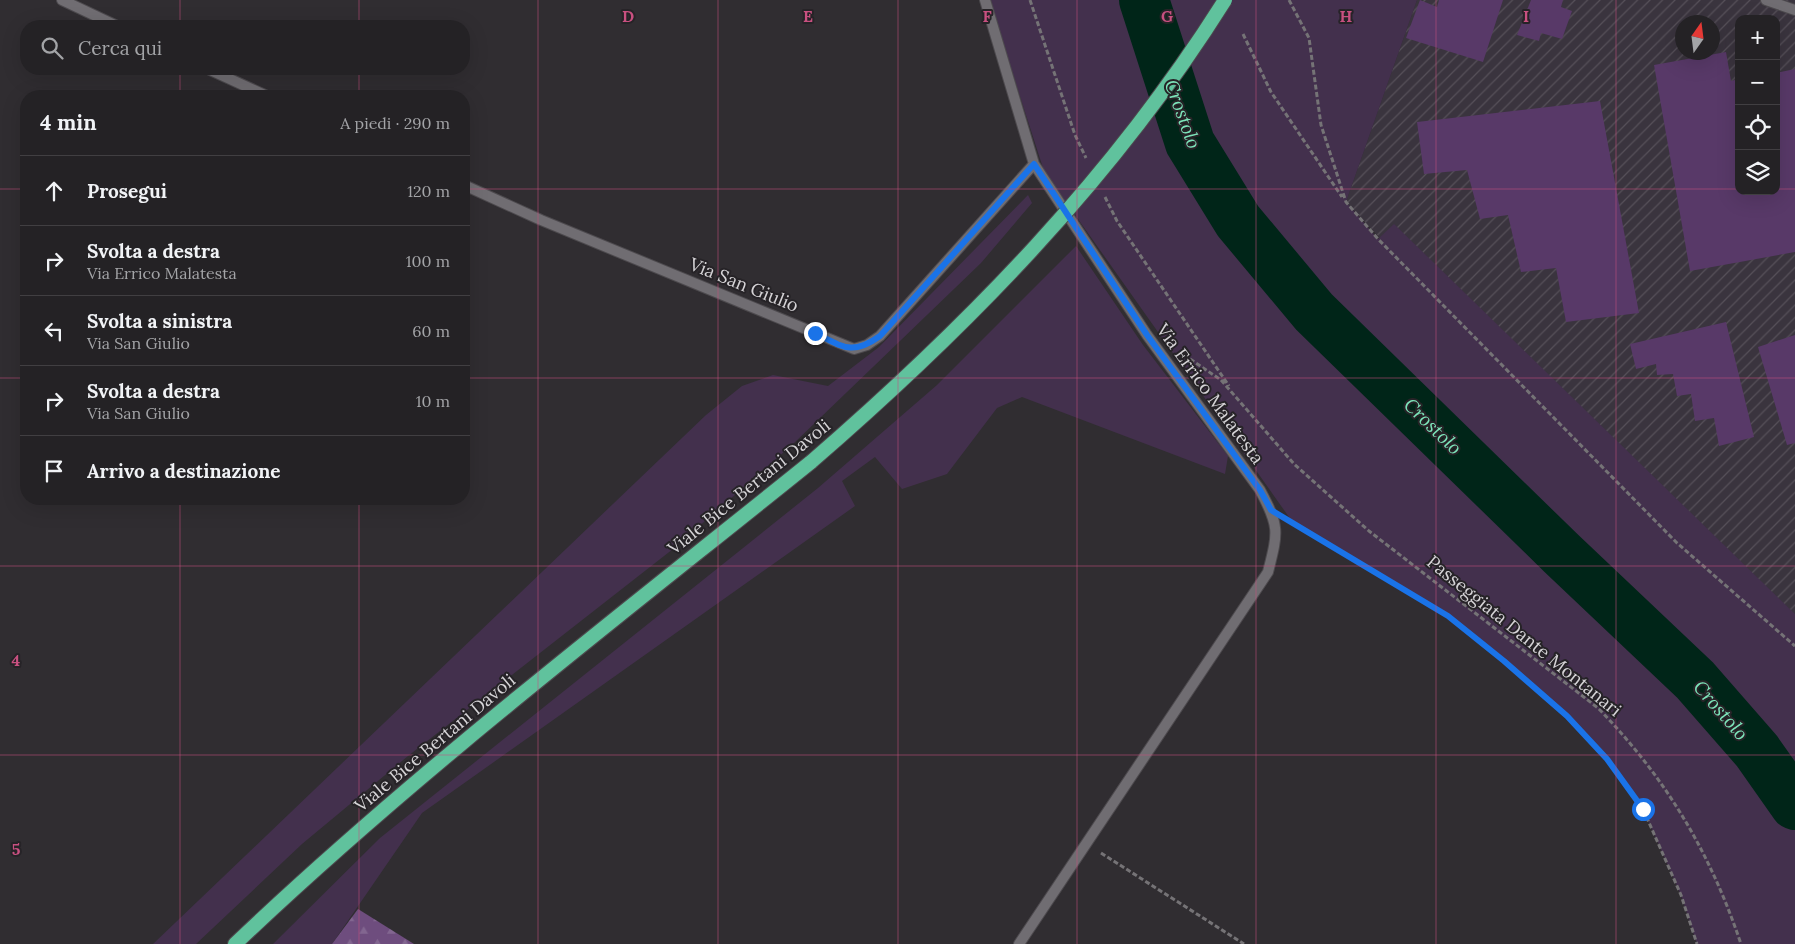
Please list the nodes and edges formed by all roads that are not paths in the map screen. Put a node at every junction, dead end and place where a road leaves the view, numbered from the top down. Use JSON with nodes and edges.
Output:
{"nodes":[{"id":1,"x":62,"y":0,"type":"edge"},
{"id":2,"x":985,"y":0,"type":"edge"},
{"id":3,"x":1226,"y":0,"type":"edge"},
{"id":4,"x":1766,"y":0,"type":"edge"},
{"id":5,"x":1795,"y":10,"type":"edge"},
{"id":6,"x":104,"y":20,"type":"edge"},
{"id":7,"x":221,"y":75,"type":"edge"},
{"id":8,"x":254,"y":90,"type":"edge"},
{"id":9,"x":1034,"y":164,"type":"junction"},
{"id":10,"x":470,"y":188,"type":"edge"},
{"id":11,"x":235,"y":944,"type":"edge"},
{"id":12,"x":1019,"y":944,"type":"edge"}],
"edges":[{"from":1,"to":6,"type":"street"},
{"from":2,"to":9,"type":"street","name":"Via Errico Malatesta"},
{"from":3,"to":11,"type":"highway","name":"Viale Bice Bertani Davoli","bridge":true},
{"from":4,"to":5,"type":"street"},
{"from":7,"to":8,"type":"street"},
{"from":9,"to":10,"type":"street","name":"Via San Giulio"},
{"from":9,"to":12,"type":"street","name":"Via Errico Malatesta"}]}
